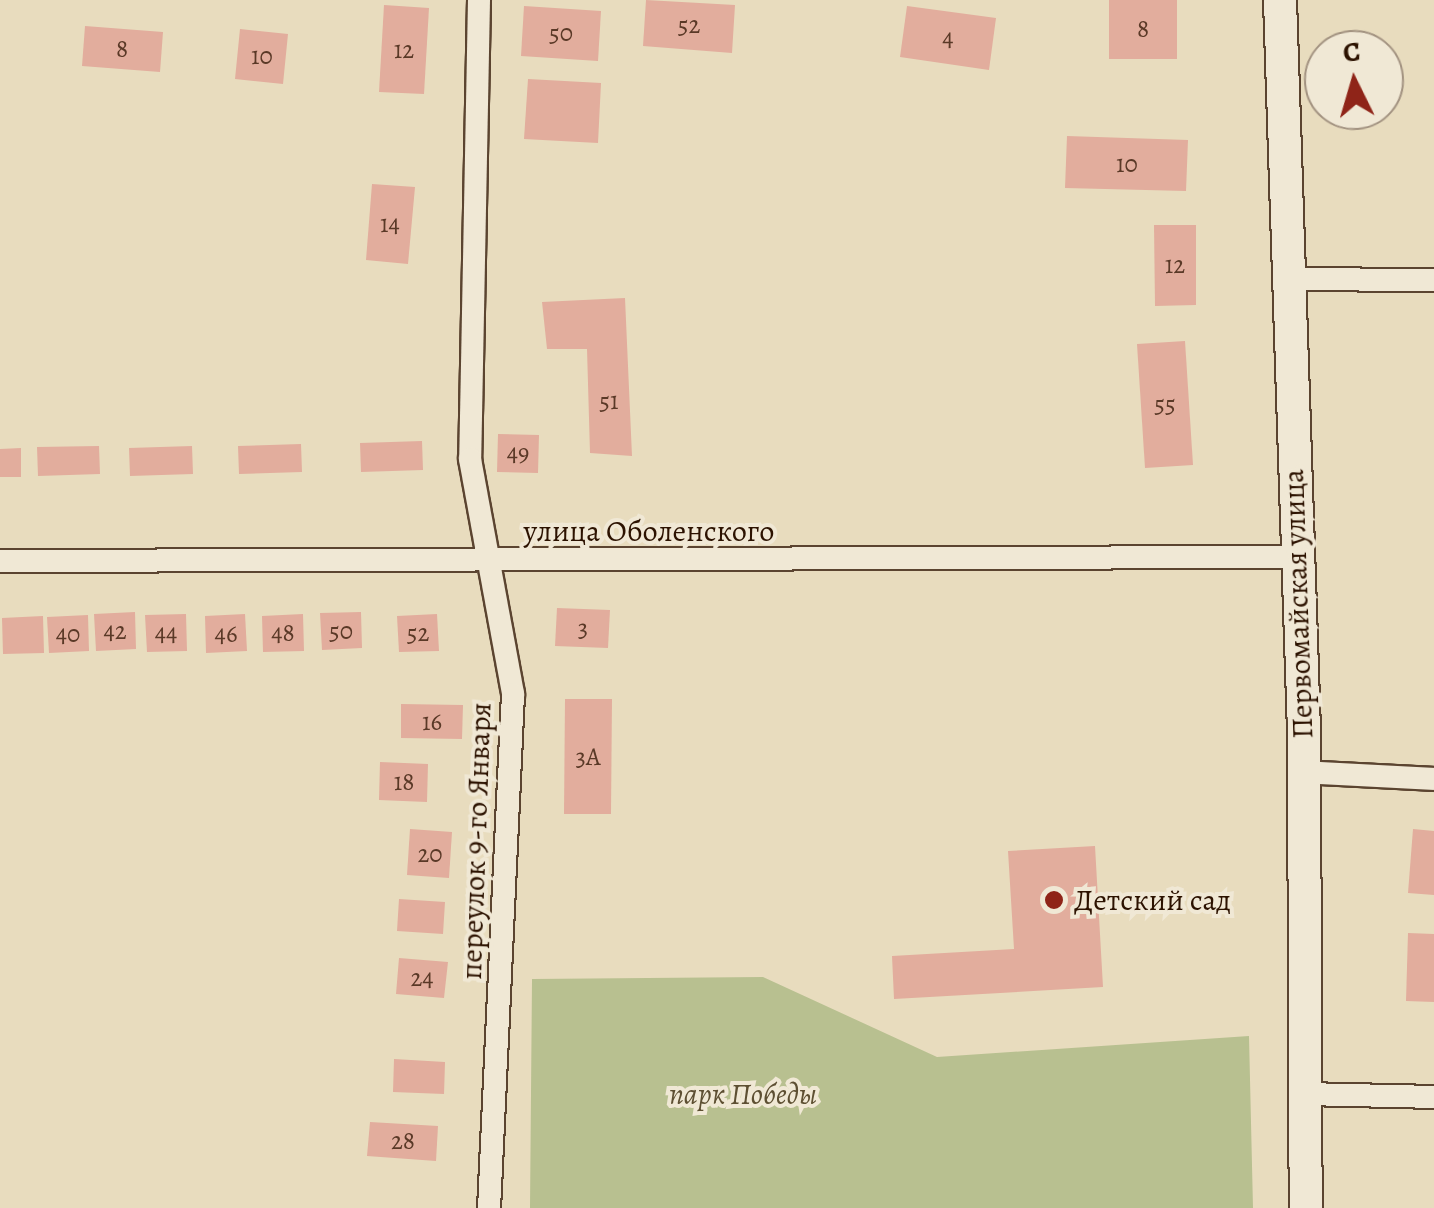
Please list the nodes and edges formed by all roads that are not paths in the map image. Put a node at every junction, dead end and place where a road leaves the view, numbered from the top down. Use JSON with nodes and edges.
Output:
{"nodes":[{"id":1,"x":479,"y":0,"type":"edge"},
{"id":2,"x":1280,"y":0,"type":"edge"},
{"id":3,"x":1287,"y":279,"type":"junction"},
{"id":4,"x":1434,"y":280,"type":"edge"},
{"id":5,"x":1298,"y":557,"type":"junction"},
{"id":6,"x":0,"y":561,"type":"edge"},
{"id":7,"x":489,"y":562,"type":"junction"},
{"id":8,"x":1302,"y":772,"type":"junction"},
{"id":9,"x":1434,"y":779,"type":"edge"},
{"id":10,"x":1304,"y":1094,"type":"junction"},
{"id":11,"x":1434,"y":1097,"type":"edge"},
{"id":12,"x":489,"y":1208,"type":"edge"},
{"id":13,"x":1306,"y":1208,"type":"edge"}],
"edges":[{"from":1,"to":7,"type":"street","name":"переулок 9-го Января"},
{"from":2,"to":3,"type":"main road","name":"Первомайская улица"},
{"from":3,"to":4,"type":"street"},
{"from":3,"to":5,"type":"main road","name":"Первомайская улица"},
{"from":5,"to":7,"type":"street","name":"улица Оболенского"},
{"from":5,"to":8,"type":"main road","name":"Первомайская улица"},
{"from":6,"to":7,"type":"street","name":"улица Оболенского"},
{"from":7,"to":12,"type":"street","name":"переулок 9-го Января"},
{"from":8,"to":9,"type":"street"},
{"from":8,"to":10,"type":"main road","name":"Первомайская улица"},
{"from":10,"to":11,"type":"street"},
{"from":10,"to":13,"type":"main road","name":"Первомайская улица"}]}
